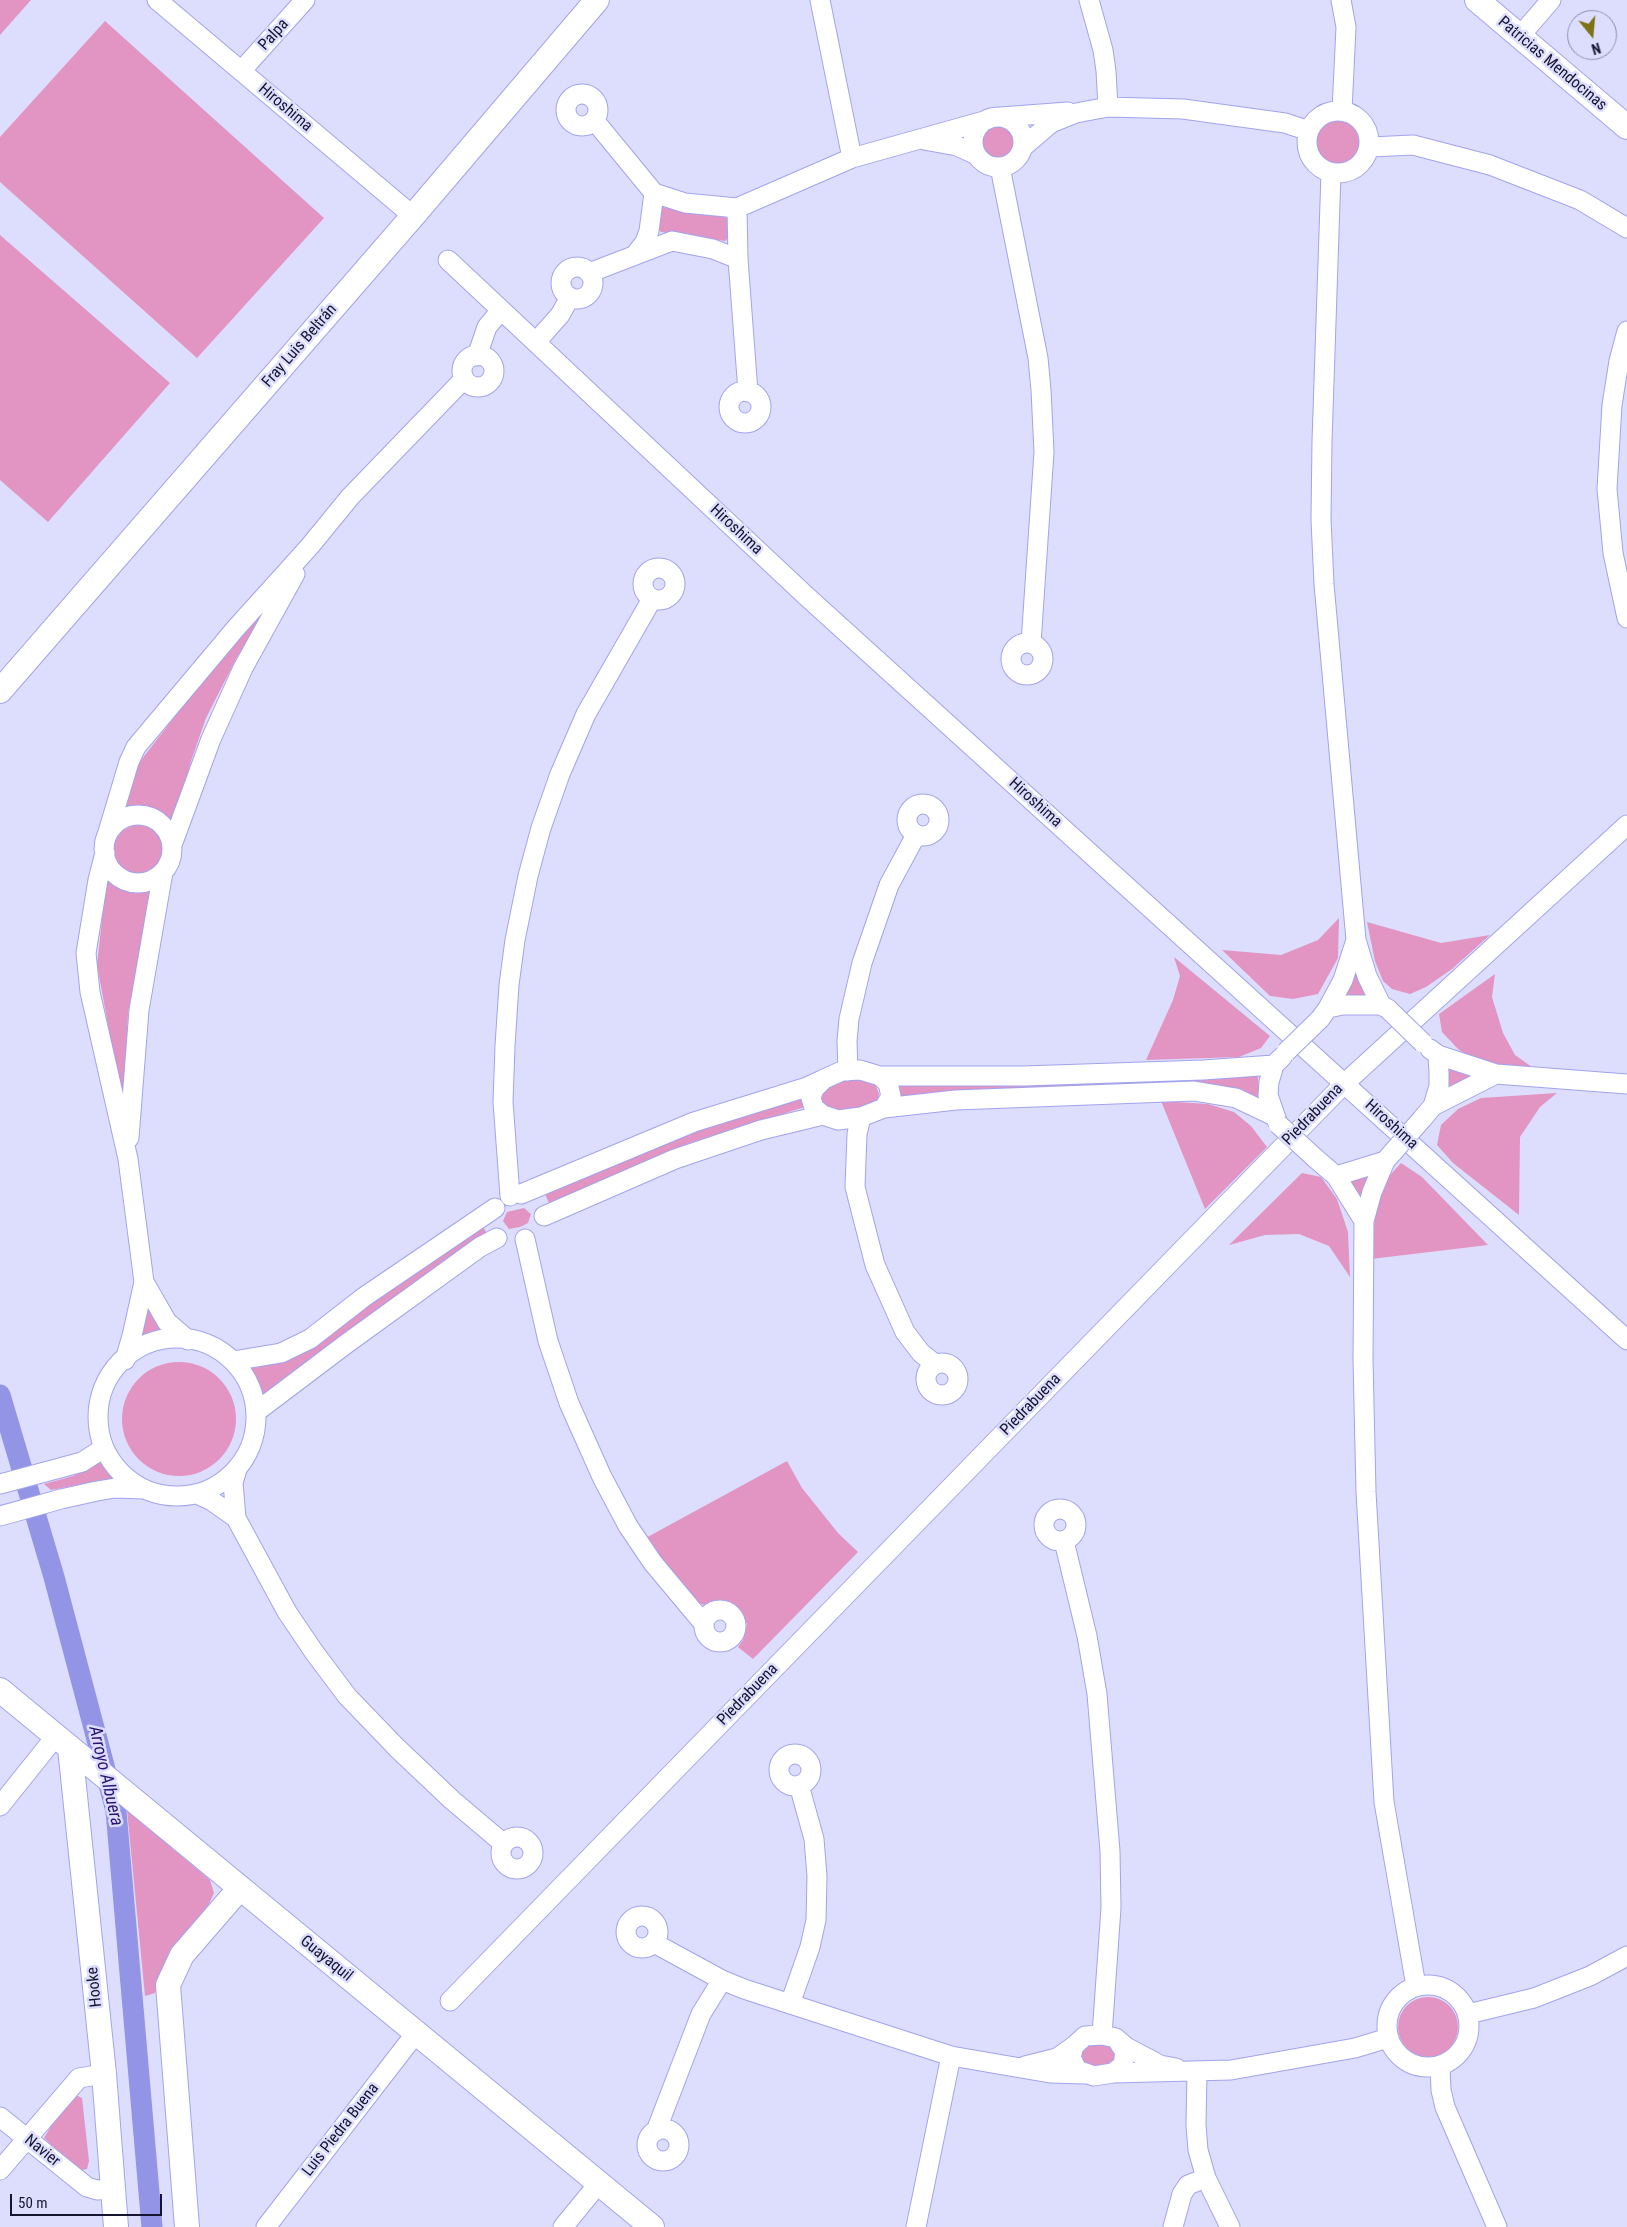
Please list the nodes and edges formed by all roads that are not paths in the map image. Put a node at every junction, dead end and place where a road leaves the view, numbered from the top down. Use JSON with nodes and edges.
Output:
{"nodes":[{"id":1,"x":157,"y":0,"type":"edge"},
{"id":2,"x":305,"y":0,"type":"edge"},
{"id":3,"x":820,"y":0,"type":"edge"},
{"id":4,"x":1089,"y":0,"type":"edge"},
{"id":5,"x":1341,"y":0,"type":"edge"},
{"id":6,"x":1477,"y":0,"type":"edge"},
{"id":7,"x":1551,"y":0,"type":"edge"},
{"id":8,"x":593,"y":1,"type":"edge"},
{"id":9,"x":1520,"y":36,"type":"junction"},
{"id":10,"x":242,"y":70,"type":"junction"},
{"id":11,"x":1108,"y":107,"type":"junction"},
{"id":12,"x":1342,"y":111,"type":"junction"},
{"id":13,"x":1076,"y":112,"type":"junction"},
{"id":14,"x":992,"y":119,"type":"junction"},
{"id":15,"x":594,"y":120,"type":"dead end"},
{"id":16,"x":1627,"y":127,"type":"edge"},
{"id":17,"x":1309,"y":131,"type":"junction"},
{"id":18,"x":918,"y":139,"type":"junction"},
{"id":19,"x":1023,"y":147,"type":"junction"},
{"id":20,"x":1370,"y":147,"type":"junction"},
{"id":21,"x":977,"y":155,"type":"junction"},
{"id":22,"x":852,"y":158,"type":"junction"},
{"id":23,"x":1000,"y":167,"type":"junction"},
{"id":24,"x":1331,"y":173,"type":"junction"},
{"id":25,"x":654,"y":192,"type":"junction"},
{"id":26,"x":737,"y":208,"type":"junction"},
{"id":27,"x":413,"y":216,"type":"junction"},
{"id":28,"x":1627,"y":228,"type":"edge"},
{"id":29,"x":634,"y":255,"type":"junction"},
{"id":30,"x":738,"y":259,"type":"junction"},
{"id":31,"x":448,"y":260,"type":"dead end"},
{"id":32,"x":501,"y":310,"type":"junction"},
{"id":33,"x":1627,"y":331,"type":"edge"},
{"id":34,"x":536,"y":342,"type":"junction"},
{"id":35,"x":477,"y":356,"type":"junction"},
{"id":36,"x":464,"y":379,"type":"junction"},
{"id":37,"x":748,"y":392,"type":"dead end"},
{"id":38,"x":310,"y":546,"type":"junction"},
{"id":39,"x":652,"y":599,"type":"dead end"},
{"id":40,"x":1627,"y":618,"type":"edge"},
{"id":41,"x":1031,"y":643,"type":"dead end"},
{"id":42,"x":0,"y":691,"type":"edge"},
{"id":43,"x":1627,"y":825,"type":"edge"},
{"id":44,"x":108,"y":832,"type":"junction"},
{"id":45,"x":916,"y":835,"type":"dead end"},
{"id":46,"x":172,"y":845,"type":"junction"},
{"id":47,"x":104,"y":853,"type":"junction"},
{"id":48,"x":163,"y":872,"type":"junction"},
{"id":49,"x":1356,"y":940,"type":"junction"},
{"id":50,"x":1384,"y":1007,"type":"junction"},
{"id":51,"x":1324,"y":1014,"type":"junction"},
{"id":52,"x":1438,"y":1055,"type":"junction"},
{"id":53,"x":1280,"y":1059,"type":"junction"},
{"id":54,"x":848,"y":1071,"type":"junction"},
{"id":55,"x":1496,"y":1074,"type":"junction"},
{"id":56,"x":880,"y":1076,"type":"junction"},
{"id":57,"x":824,"y":1079,"type":"junction"},
{"id":58,"x":1345,"y":1083,"type":"junction"},
{"id":59,"x":1627,"y":1084,"type":"edge"},
{"id":60,"x":884,"y":1108,"type":"junction"},
{"id":61,"x":1427,"y":1112,"type":"junction"},
{"id":62,"x":823,"y":1115,"type":"junction"},
{"id":63,"x":861,"y":1118,"type":"junction"},
{"id":64,"x":1276,"y":1120,"type":"junction"},
{"id":65,"x":1389,"y":1156,"type":"junction"},
{"id":66,"x":128,"y":1159,"type":"junction"},
{"id":67,"x":1336,"y":1176,"type":"junction"},
{"id":68,"x":516,"y":1195,"type":"junction"},
{"id":69,"x":495,"y":1208,"type":"junction"},
{"id":70,"x":544,"y":1216,"type":"junction"},
{"id":71,"x":1364,"y":1221,"type":"junction"},
{"id":72,"x":497,"y":1238,"type":"junction"},
{"id":73,"x":525,"y":1239,"type":"junction"},
{"id":74,"x":144,"y":1282,"type":"junction"},
{"id":75,"x":188,"y":1340,"type":"junction"},
{"id":76,"x":1627,"y":1340,"type":"edge"},
{"id":77,"x":125,"y":1360,"type":"junction"},
{"id":78,"x":233,"y":1361,"type":"junction"},
{"id":79,"x":935,"y":1364,"type":"dead end"},
{"id":80,"x":256,"y":1412,"type":"junction"},
{"id":81,"x":104,"y":1448,"type":"junction"},
{"id":82,"x":237,"y":1469,"type":"junction"},
{"id":83,"x":1,"y":1483,"type":"edge"},
{"id":84,"x":144,"y":1489,"type":"junction"},
{"id":85,"x":197,"y":1494,"type":"junction"},
{"id":86,"x":5,"y":1514,"type":"edge"},
{"id":87,"x":236,"y":1518,"type":"junction"},
{"id":88,"x":1064,"y":1541,"type":"dead end"},
{"id":89,"x":704,"y":1624,"type":"dead end"},
{"id":90,"x":0,"y":1690,"type":"edge"},
{"id":91,"x":63,"y":1742,"type":"junction"},
{"id":92,"x":798,"y":1785,"type":"dead end"},
{"id":93,"x":0,"y":1806,"type":"edge"},
{"id":94,"x":504,"y":1844,"type":"dead end"},
{"id":95,"x":240,"y":1888,"type":"junction"},
{"id":96,"x":654,"y":1943,"type":"dead end"},
{"id":97,"x":1627,"y":1956,"type":"edge"},
{"id":98,"x":722,"y":1980,"type":"junction"},
{"id":99,"x":1416,"y":1986,"type":"junction"},
{"id":100,"x":450,"y":2001,"type":"dead end"},
{"id":101,"x":790,"y":2004,"type":"junction"},
{"id":102,"x":1468,"y":2014,"type":"junction"},
{"id":103,"x":416,"y":2033,"type":"junction"},
{"id":104,"x":1109,"y":2037,"type":"junction"},
{"id":105,"x":1388,"y":2038,"type":"junction"},
{"id":106,"x":1074,"y":2046,"type":"junction"},
{"id":107,"x":951,"y":2056,"type":"junction"},
{"id":108,"x":1440,"y":2066,"type":"junction"},
{"id":109,"x":1020,"y":2067,"type":"junction"},
{"id":110,"x":1197,"y":2072,"type":"junction"},
{"id":111,"x":104,"y":2074,"type":"junction"},
{"id":112,"x":1084,"y":2074,"type":"junction"},
{"id":113,"x":1113,"y":2074,"type":"junction"},
{"id":114,"x":0,"y":2117,"type":"edge"},
{"id":115,"x":656,"y":2131,"type":"dead end"},
{"id":116,"x":26,"y":2138,"type":"junction"},
{"id":117,"x":0,"y":2170,"type":"edge"},
{"id":118,"x":1206,"y":2178,"type":"junction"},
{"id":119,"x":599,"y":2183,"type":"junction"},
{"id":120,"x":113,"y":2189,"type":"junction"},
{"id":121,"x":119,"y":2226,"type":"edge"},
{"id":122,"x":187,"y":2227,"type":"edge"},
{"id":123,"x":266,"y":2227,"type":"edge"},
{"id":124,"x":563,"y":2227,"type":"edge"},
{"id":125,"x":652,"y":2227,"type":"edge"},
{"id":126,"x":916,"y":2227,"type":"edge"},
{"id":127,"x":1173,"y":2227,"type":"edge"},
{"id":128,"x":1230,"y":2227,"type":"edge"},
{"id":129,"x":1497,"y":2227,"type":"edge"}],
"edges":[{"from":1,"to":10,"type":"street","name":"Hiroshima"},
{"from":2,"to":10,"type":"street","name":"Palpa"},
{"from":3,"to":22,"type":"street"},
{"from":4,"to":11,"type":"street"},
{"from":5,"to":12,"type":"street"},
{"from":6,"to":9,"type":"street","name":"Patricias Mendocinas"},
{"from":7,"to":9,"type":"street"},
{"from":8,"to":27,"type":"street","name":"Fray Luis Beltrán"},
{"from":9,"to":16,"type":"street","name":"Patricias Mendocinas"},
{"from":10,"to":27,"type":"street","name":"Hiroshima"},
{"from":11,"to":13,"type":"street"},
{"from":11,"to":17,"type":"street"},
{"from":12,"to":17,"type":"street"},
{"from":12,"to":20,"type":"street"},
{"from":13,"to":14,"type":"street"},
{"from":13,"to":19,"type":"street"},
{"from":14,"to":18,"type":"street"},
{"from":14,"to":19,"type":"street"},
{"from":14,"to":21,"type":"street"},
{"from":15,"to":25,"type":"street"},
{"from":17,"to":24,"type":"street"},
{"from":18,"to":21,"type":"street"},
{"from":18,"to":22,"type":"street"},
{"from":19,"to":23,"type":"street"},
{"from":20,"to":24,"type":"street"},
{"from":20,"to":28,"type":"street"},
{"from":21,"to":23,"type":"street"},
{"from":22,"to":26,"type":"street"},
{"from":23,"to":41,"type":"street"},
{"from":24,"to":49,"type":"street"},
{"from":25,"to":26,"type":"street"},
{"from":25,"to":29,"type":"street"},
{"from":26,"to":30,"type":"street"},
{"from":27,"to":42,"type":"street","name":"Fray Luis Beltrán"},
{"from":29,"to":30,"type":"street"},
{"from":29,"to":34,"type":"street"},
{"from":30,"to":37,"type":"street"},
{"from":31,"to":32,"type":"street","name":"Hiroshima"},
{"from":32,"to":34,"type":"street","name":"Hiroshima"},
{"from":32,"to":35,"type":"street"},
{"from":33,"to":40,"type":"street"},
{"from":34,"to":58,"type":"street","name":"Hiroshima"},
{"from":35,"to":36,"type":"street"},
{"from":35,"to":36,"type":"street"},
{"from":36,"to":38,"type":"street"},
{"from":38,"to":44,"type":"street"},
{"from":38,"to":46,"type":"street"},
{"from":39,"to":68,"type":"street"},
{"from":43,"to":58,"type":"street","name":"Piedrabuena"},
{"from":44,"to":46,"type":"street"},
{"from":44,"to":47,"type":"street"},
{"from":45,"to":54,"type":"street"},
{"from":46,"to":48,"type":"street"},
{"from":47,"to":48,"type":"street"},
{"from":47,"to":66,"type":"street"},
{"from":48,"to":66,"type":"street"},
{"from":49,"to":50,"type":"street"},
{"from":49,"to":51,"type":"street"},
{"from":50,"to":51,"type":"street"},
{"from":50,"to":52,"type":"street","bridge":true},
{"from":51,"to":53,"type":"street","bridge":true},
{"from":52,"to":55,"type":"street"},
{"from":52,"to":61,"type":"street"},
{"from":53,"to":56,"type":"street"},
{"from":53,"to":64,"type":"street"},
{"from":54,"to":56,"type":"street"},
{"from":54,"to":57,"type":"street"},
{"from":55,"to":59,"type":"street"},
{"from":55,"to":61,"type":"street"},
{"from":56,"to":60,"type":"street"},
{"from":57,"to":62,"type":"street"},
{"from":57,"to":68,"type":"street"},
{"from":58,"to":76,"type":"street","name":"Hiroshima"},
{"from":58,"to":100,"type":"street","name":"Piedrabuena"},
{"from":60,"to":63,"type":"street"},
{"from":60,"to":64,"type":"street"},
{"from":61,"to":65,"type":"street","bridge":true},
{"from":62,"to":63,"type":"street"},
{"from":62,"to":70,"type":"street"},
{"from":63,"to":79,"type":"street"},
{"from":64,"to":67,"type":"street","bridge":true},
{"from":65,"to":67,"type":"street"},
{"from":65,"to":71,"type":"street"},
{"from":66,"to":74,"type":"street"},
{"from":67,"to":71,"type":"street"},
{"from":68,"to":69,"type":"street"},
{"from":68,"to":70,"type":"street"},
{"from":69,"to":72,"type":"street"},
{"from":69,"to":78,"type":"street"},
{"from":70,"to":73,"type":"street"},
{"from":71,"to":99,"type":"street"},
{"from":72,"to":73,"type":"street"},
{"from":72,"to":80,"type":"street"},
{"from":73,"to":89,"type":"street"},
{"from":74,"to":75,"type":"street"},
{"from":74,"to":77,"type":"street"},
{"from":75,"to":77,"type":"street"},
{"from":75,"to":78,"type":"street"},
{"from":77,"to":81,"type":"street"},
{"from":78,"to":80,"type":"street"},
{"from":80,"to":82,"type":"street"},
{"from":81,"to":83,"type":"street"},
{"from":81,"to":84,"type":"street"},
{"from":82,"to":85,"type":"street"},
{"from":82,"to":87,"type":"street"},
{"from":84,"to":85,"type":"street"},
{"from":84,"to":86,"type":"street"},
{"from":85,"to":87,"type":"street"},
{"from":87,"to":94,"type":"street"},
{"from":88,"to":104,"type":"street"},
{"from":90,"to":91,"type":"street","name":"Guayaquil"},
{"from":91,"to":93,"type":"street"},
{"from":91,"to":95,"type":"street","name":"Guayaquil"},
{"from":91,"to":111,"type":"street","name":"Hooke"},
{"from":92,"to":101,"type":"street"},
{"from":95,"to":103,"type":"street","name":"Guayaquil"},
{"from":95,"to":122,"type":"street"},
{"from":96,"to":98,"type":"street"},
{"from":97,"to":102,"type":"street"},
{"from":98,"to":101,"type":"street"},
{"from":98,"to":115,"type":"street"},
{"from":99,"to":102,"type":"street"},
{"from":99,"to":105,"type":"street"},
{"from":101,"to":107,"type":"street"},
{"from":102,"to":108,"type":"street"},
{"from":103,"to":119,"type":"street","name":"Guayaquil"},
{"from":103,"to":123,"type":"street","name":"Luis Piedra Buena"},
{"from":104,"to":106,"type":"street"},
{"from":104,"to":110,"type":"street"},
{"from":104,"to":113,"type":"street"},
{"from":105,"to":108,"type":"street"},
{"from":105,"to":110,"type":"street"},
{"from":106,"to":109,"type":"street"},
{"from":106,"to":112,"type":"street"},
{"from":107,"to":109,"type":"street"},
{"from":107,"to":126,"type":"street"},
{"from":108,"to":129,"type":"street"},
{"from":109,"to":112,"type":"street"},
{"from":110,"to":113,"type":"street"},
{"from":110,"to":118,"type":"street"},
{"from":111,"to":116,"type":"street"},
{"from":111,"to":120,"type":"street","name":"Hooke"},
{"from":112,"to":113,"type":"street"},
{"from":114,"to":116,"type":"street","name":"Navier"},
{"from":116,"to":117,"type":"street"},
{"from":116,"to":120,"type":"street","name":"Navier"},
{"from":118,"to":127,"type":"street"},
{"from":118,"to":128,"type":"street"},
{"from":119,"to":124,"type":"street"},
{"from":119,"to":125,"type":"street","name":"Guayaquil"},
{"from":120,"to":121,"type":"street","name":"Hooke"}]}
